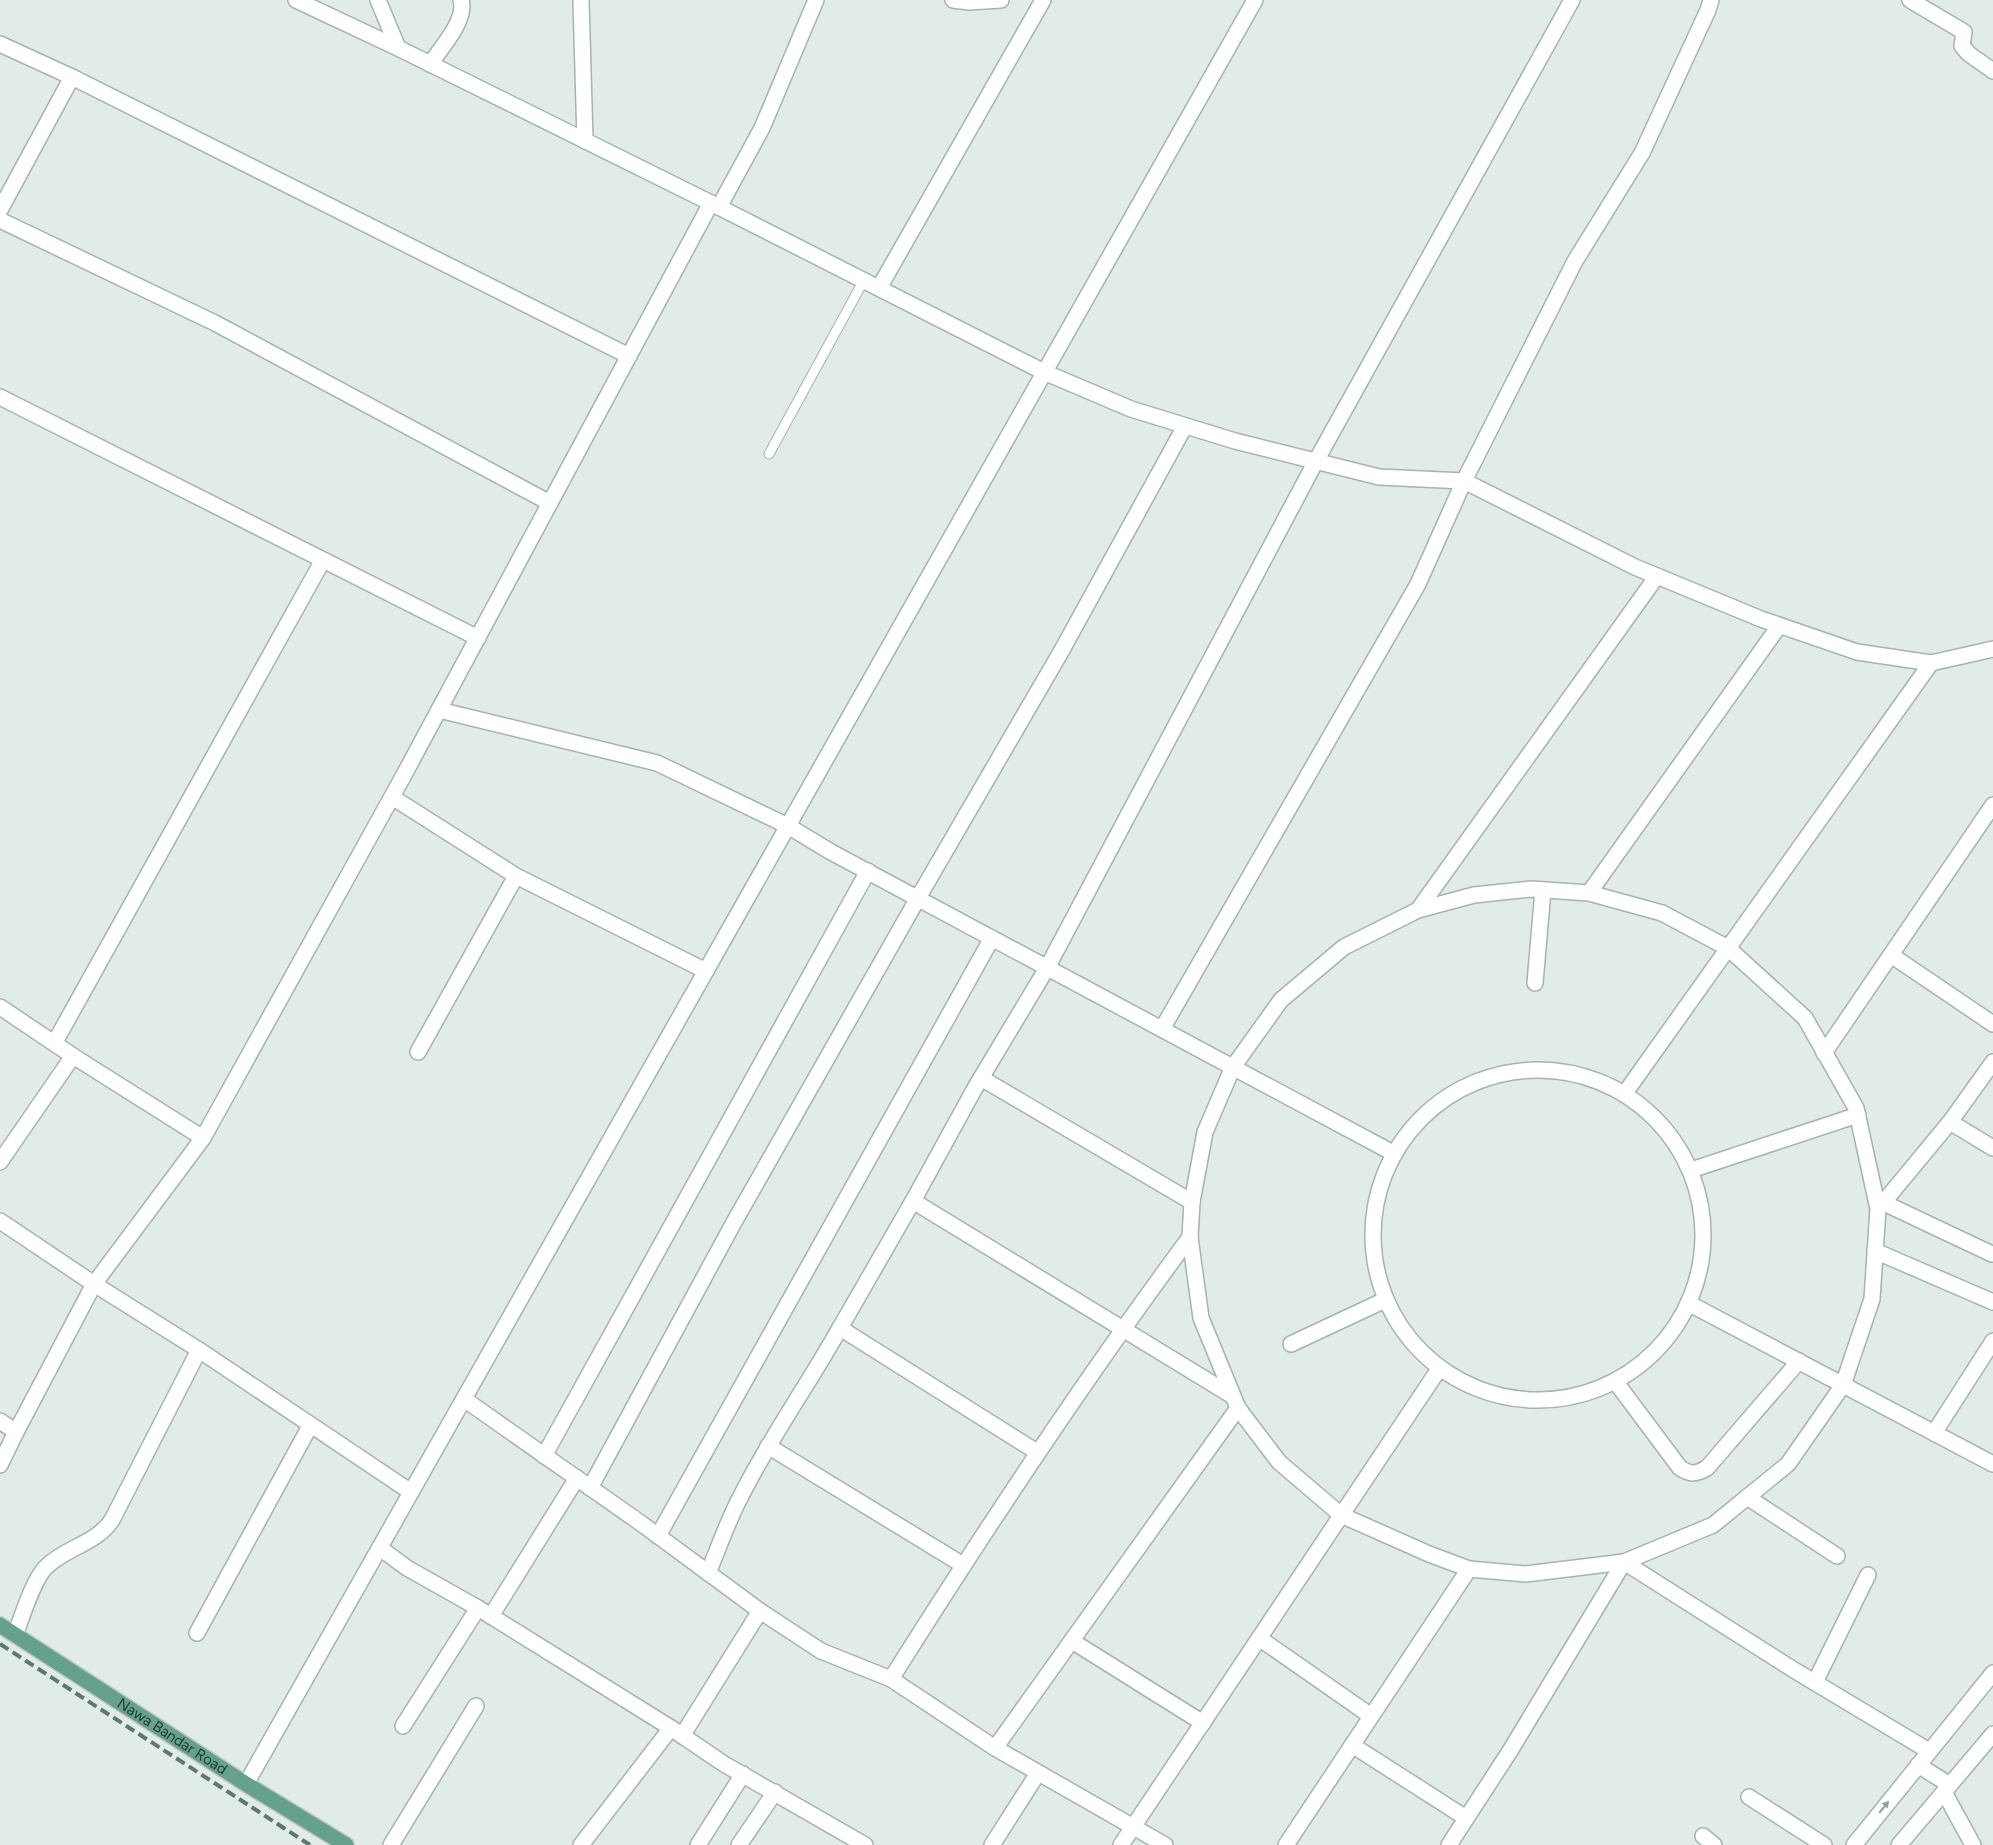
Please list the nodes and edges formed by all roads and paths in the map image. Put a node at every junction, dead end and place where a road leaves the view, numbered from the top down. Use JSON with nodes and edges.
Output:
{"nodes":[{"id":1,"x":296,"y":0,"type":"edge"},
{"id":2,"x":378,"y":0,"type":"edge"},
{"id":3,"x":461,"y":0,"type":"edge"},
{"id":4,"x":581,"y":0,"type":"edge"},
{"id":5,"x":816,"y":0,"type":"edge"},
{"id":6,"x":953,"y":0,"type":"edge"},
{"id":7,"x":1001,"y":0,"type":"edge"},
{"id":8,"x":1043,"y":0,"type":"edge"},
{"id":9,"x":1255,"y":0,"type":"edge"},
{"id":10,"x":1572,"y":0,"type":"edge"},
{"id":11,"x":1711,"y":0,"type":"edge"},
{"id":12,"x":1910,"y":0,"type":"edge"},
{"id":13,"x":0,"y":44,"type":"edge"},
{"id":14,"x":398,"y":48,"type":"junction"},
{"id":15,"x":430,"y":64,"type":"junction"},
{"id":16,"x":1993,"y":71,"type":"edge"},
{"id":17,"x":72,"y":77,"type":"junction"},
{"id":18,"x":585,"y":141,"type":"junction"},
{"id":19,"x":715,"y":205,"type":"junction"},
{"id":20,"x":0,"y":210,"type":"edge"},
{"id":21,"x":0,"y":220,"type":"edge"},
{"id":22,"x":864,"y":280,"type":"junction"},
{"id":23,"x":879,"y":288,"type":"junction"},
{"id":24,"x":629,"y":356,"type":"junction"},
{"id":25,"x":1044,"y":372,"type":"junction"},
{"id":26,"x":0,"y":397,"type":"edge"},
{"id":27,"x":1185,"y":426,"type":"junction"},
{"id":28,"x":769,"y":454,"type":"dead end"},
{"id":29,"x":1316,"y":461,"type":"junction"},
{"id":30,"x":1464,"y":481,"type":"junction"},
{"id":31,"x":550,"y":503,"type":"junction"},
{"id":32,"x":323,"y":560,"type":"junction"},
{"id":33,"x":1657,"y":576,"type":"junction"},
{"id":34,"x":1779,"y":626,"type":"junction"},
{"id":35,"x":478,"y":638,"type":"junction"},
{"id":36,"x":1993,"y":649,"type":"edge"},
{"id":37,"x":1931,"y":663,"type":"junction"},
{"id":38,"x":439,"y":710,"type":"junction"},
{"id":39,"x":392,"y":797,"type":"junction"},
{"id":40,"x":1993,"y":805,"type":"edge"},
{"id":41,"x":788,"y":826,"type":"junction"},
{"id":42,"x":868,"y":871,"type":"junction"},
{"id":43,"x":516,"y":876,"type":"junction"},
{"id":44,"x":1543,"y":890,"type":"junction"},
{"id":45,"x":1589,"y":894,"type":"junction"},
{"id":46,"x":918,"y":898,"type":"junction"},
{"id":47,"x":1418,"y":910,"type":"junction"},
{"id":48,"x":992,"y":938,"type":"junction"},
{"id":49,"x":1728,"y":948,"type":"junction"},
{"id":50,"x":1891,"y":955,"type":"junction"},
{"id":51,"x":1047,"y":968,"type":"junction"},
{"id":52,"x":706,"y":971,"type":"junction"},
{"id":53,"x":1535,"y":983,"type":"dead end"},
{"id":54,"x":0,"y":1007,"type":"edge"},
{"id":55,"x":1993,"y":1024,"type":"edge"},
{"id":56,"x":1162,"y":1029,"type":"junction"},
{"id":57,"x":55,"y":1042,"type":"junction"},
{"id":58,"x":418,"y":1052,"type":"dead end"},
{"id":59,"x":1824,"y":1052,"type":"junction"},
{"id":60,"x":73,"y":1056,"type":"junction"},
{"id":61,"x":1993,"y":1062,"type":"edge"},
{"id":62,"x":1233,"y":1067,"type":"junction"},
{"id":63,"x":981,"y":1078,"type":"junction"},
{"id":64,"x":1625,"y":1093,"type":"junction"},
{"id":65,"x":1858,"y":1115,"type":"junction"},
{"id":66,"x":1950,"y":1122,"type":"junction"},
{"id":67,"x":203,"y":1138,"type":"junction"},
{"id":68,"x":1993,"y":1148,"type":"edge"},
{"id":69,"x":1393,"y":1153,"type":"junction"},
{"id":70,"x":0,"y":1162,"type":"edge"},
{"id":71,"x":1691,"y":1170,"type":"junction"},
{"id":72,"x":913,"y":1202,"type":"junction"},
{"id":73,"x":1192,"y":1202,"type":"junction"},
{"id":74,"x":1881,"y":1206,"type":"junction"},
{"id":75,"x":0,"y":1221,"type":"edge"},
{"id":76,"x":1190,"y":1237,"type":"junction"},
{"id":77,"x":1876,"y":1251,"type":"junction"},
{"id":78,"x":1992,"y":1254,"type":"edge"},
{"id":79,"x":94,"y":1284,"type":"junction"},
{"id":80,"x":1385,"y":1300,"type":"junction"},
{"id":81,"x":1993,"y":1302,"type":"edge"},
{"id":82,"x":1690,"y":1304,"type":"junction"},
{"id":83,"x":840,"y":1328,"type":"junction"},
{"id":84,"x":1122,"y":1329,"type":"junction"},
{"id":85,"x":1993,"y":1341,"type":"edge"},
{"id":86,"x":1291,"y":1344,"type":"dead end"},
{"id":87,"x":199,"y":1350,"type":"junction"},
{"id":88,"x":1799,"y":1361,"type":"junction"},
{"id":89,"x":1439,"y":1369,"type":"junction"},
{"id":90,"x":1615,"y":1381,"type":"junction"},
{"id":91,"x":1843,"y":1385,"type":"junction"},
{"id":92,"x":1231,"y":1395,"type":"junction"},
{"id":93,"x":464,"y":1399,"type":"junction"},
{"id":94,"x":1238,"y":1408,"type":"junction"},
{"id":95,"x":0,"y":1421,"type":"edge"},
{"id":96,"x":310,"y":1426,"type":"junction"},
{"id":97,"x":16,"y":1432,"type":"junction"},
{"id":98,"x":1934,"y":1433,"type":"junction"},
{"id":99,"x":768,"y":1446,"type":"junction"},
{"id":100,"x":1037,"y":1452,"type":"junction"},
{"id":101,"x":544,"y":1456,"type":"junction"},
{"id":102,"x":1993,"y":1464,"type":"edge"},
{"id":103,"x":0,"y":1465,"type":"edge"},
{"id":104,"x":577,"y":1478,"type":"junction"},
{"id":105,"x":590,"y":1488,"type":"junction"},
{"id":106,"x":411,"y":1492,"type":"junction"},
{"id":107,"x":1747,"y":1497,"type":"junction"},
{"id":108,"x":1341,"y":1515,"type":"junction"},
{"id":109,"x":658,"y":1536,"type":"junction"},
{"id":110,"x":380,"y":1548,"type":"junction"},
{"id":111,"x":1837,"y":1556,"type":"dead end"},
{"id":112,"x":1624,"y":1562,"type":"junction"},
{"id":113,"x":963,"y":1565,"type":"junction"},
{"id":114,"x":1469,"y":1569,"type":"junction"},
{"id":115,"x":708,"y":1573,"type":"junction"},
{"id":116,"x":1868,"y":1575,"type":"dead end"},
{"id":117,"x":485,"y":1612,"type":"junction"},
{"id":118,"x":760,"y":1612,"type":"junction"},
{"id":119,"x":0,"y":1625,"type":"edge"},
{"id":120,"x":197,"y":1632,"type":"dead end"},
{"id":121,"x":14,"y":1635,"type":"junction"},
{"id":122,"x":1259,"y":1638,"type":"junction"},
{"id":123,"x":1072,"y":1641,"type":"junction"},
{"id":124,"x":1993,"y":1673,"type":"edge"},
{"id":125,"x":891,"y":1679,"type":"junction"},
{"id":126,"x":1815,"y":1682,"type":"junction"},
{"id":127,"x":476,"y":1706,"type":"dead end"},
{"id":128,"x":1372,"y":1716,"type":"junction"},
{"id":129,"x":1203,"y":1723,"type":"junction"},
{"id":130,"x":403,"y":1726,"type":"dead end"},
{"id":131,"x":677,"y":1732,"type":"junction"},
{"id":132,"x":1993,"y":1734,"type":"edge"},
{"id":133,"x":1352,"y":1745,"type":"junction"},
{"id":134,"x":995,"y":1748,"type":"junction"},
{"id":135,"x":1929,"y":1751,"type":"junction"},
{"id":136,"x":1918,"y":1765,"type":"junction"},
{"id":137,"x":1038,"y":1773,"type":"junction"},
{"id":138,"x":743,"y":1774,"type":"junction"},
{"id":139,"x":246,"y":1784,"type":"junction"},
{"id":140,"x":1947,"y":1789,"type":"junction"},
{"id":141,"x":775,"y":1792,"type":"junction"},
{"id":142,"x":1749,"y":1797,"type":"dead end"},
{"id":143,"x":1466,"y":1818,"type":"junction"},
{"id":144,"x":1133,"y":1828,"type":"junction"},
{"id":145,"x":346,"y":1845,"type":"edge"},
{"id":146,"x":391,"y":1845,"type":"edge"},
{"id":147,"x":581,"y":1845,"type":"edge"},
{"id":148,"x":698,"y":1845,"type":"edge"},
{"id":149,"x":739,"y":1845,"type":"edge"},
{"id":150,"x":865,"y":1845,"type":"edge"},
{"id":151,"x":992,"y":1845,"type":"edge"},
{"id":152,"x":1122,"y":1845,"type":"edge"},
{"id":153,"x":1165,"y":1845,"type":"edge"},
{"id":154,"x":1286,"y":1845,"type":"edge"},
{"id":155,"x":1449,"y":1845,"type":"edge"},
{"id":156,"x":1824,"y":1845,"type":"edge"},
{"id":157,"x":1854,"y":1845,"type":"edge"},
{"id":158,"x":1899,"y":1845,"type":"edge"},
{"id":159,"x":1973,"y":1845,"type":"edge"}],
"edges":[{"from":1,"to":14,"type":"street"},
{"from":2,"to":14,"type":"street"},
{"from":3,"to":15,"type":"street"},
{"from":4,"to":18,"type":"street"},
{"from":5,"to":19,"type":"street"},
{"from":6,"to":7,"type":"street"},
{"from":8,"to":23,"type":"street"},
{"from":9,"to":25,"type":"street"},
{"from":10,"to":29,"type":"street"},
{"from":11,"to":30,"type":"street"},
{"from":12,"to":16,"type":"street"},
{"from":13,"to":17,"type":"street"},
{"from":14,"to":15,"type":"street"},
{"from":15,"to":18,"type":"street"},
{"from":17,"to":20,"type":"street"},
{"from":17,"to":24,"type":"street"},
{"from":18,"to":19,"type":"street"},
{"from":19,"to":22,"type":"street"},
{"from":19,"to":24,"type":"street"},
{"from":21,"to":31,"type":"street"},
{"from":22,"to":23,"type":"street"},
{"from":22,"to":28,"type":"lane"},
{"from":23,"to":25,"type":"street"},
{"from":24,"to":31,"type":"street"},
{"from":25,"to":27,"type":"street"},
{"from":25,"to":41,"type":"street"},
{"from":26,"to":32,"type":"street"},
{"from":27,"to":29,"type":"street"},
{"from":27,"to":46,"type":"street"},
{"from":29,"to":30,"type":"street"},
{"from":29,"to":51,"type":"street"},
{"from":30,"to":33,"type":"street"},
{"from":30,"to":56,"type":"street"},
{"from":31,"to":35,"type":"street"},
{"from":32,"to":35,"type":"street"},
{"from":32,"to":57,"type":"street"},
{"from":33,"to":34,"type":"street"},
{"from":33,"to":47,"type":"street"},
{"from":34,"to":37,"type":"street"},
{"from":34,"to":45,"type":"street"},
{"from":35,"to":38,"type":"street"},
{"from":36,"to":37,"type":"street"},
{"from":37,"to":49,"type":"street"},
{"from":38,"to":39,"type":"street"},
{"from":38,"to":41,"type":"street"},
{"from":39,"to":43,"type":"street"},
{"from":39,"to":67,"type":"street"},
{"from":40,"to":50,"type":"street"},
{"from":41,"to":42,"type":"street"},
{"from":41,"to":52,"type":"street"},
{"from":42,"to":46,"type":"street"},
{"from":42,"to":101,"type":"street"},
{"from":43,"to":52,"type":"street"},
{"from":43,"to":58,"type":"street"},
{"from":44,"to":45,"type":"street"},
{"from":44,"to":47,"type":"street"},
{"from":44,"to":53,"type":"street"},
{"from":45,"to":49,"type":"street"},
{"from":46,"to":48,"type":"street"},
{"from":46,"to":105,"type":"street"},
{"from":47,"to":62,"type":"street"},
{"from":48,"to":51,"type":"street"},
{"from":48,"to":109,"type":"street"},
{"from":49,"to":59,"type":"street"},
{"from":49,"to":64,"type":"street"},
{"from":50,"to":55,"type":"street"},
{"from":50,"to":59,"type":"street"},
{"from":51,"to":56,"type":"street"},
{"from":51,"to":63,"type":"street"},
{"from":52,"to":93,"type":"street"},
{"from":54,"to":57,"type":"street"},
{"from":56,"to":62,"type":"street"},
{"from":57,"to":60,"type":"street"},
{"from":59,"to":65,"type":"street"},
{"from":60,"to":67,"type":"street"},
{"from":60,"to":70,"type":"street"},
{"from":61,"to":66,"type":"street"},
{"from":62,"to":69,"type":"street"},
{"from":62,"to":73,"type":"street"},
{"from":63,"to":72,"type":"street"},
{"from":63,"to":73,"type":"street"},
{"from":64,"to":69,"type":"street"},
{"from":64,"to":71,"type":"street"},
{"from":65,"to":71,"type":"street"},
{"from":65,"to":74,"type":"street"},
{"from":66,"to":68,"type":"street"},
{"from":66,"to":74,"type":"street"},
{"from":67,"to":79,"type":"street"},
{"from":69,"to":80,"type":"street"},
{"from":71,"to":82,"type":"street"},
{"from":72,"to":83,"type":"street"},
{"from":72,"to":84,"type":"street"},
{"from":73,"to":76,"type":"street"},
{"from":74,"to":77,"type":"street"},
{"from":74,"to":78,"type":"street"},
{"from":75,"to":79,"type":"street"},
{"from":76,"to":84,"type":"street"},
{"from":76,"to":92,"type":"street"},
{"from":77,"to":81,"type":"street"},
{"from":77,"to":91,"type":"street"},
{"from":79,"to":87,"type":"street"},
{"from":79,"to":97,"type":"street"},
{"from":80,"to":86,"type":"street"},
{"from":80,"to":89,"type":"street"},
{"from":82,"to":88,"type":"street"},
{"from":82,"to":90,"type":"street"},
{"from":83,"to":99,"type":"street"},
{"from":83,"to":100,"type":"street"},
{"from":84,"to":92,"type":"street"},
{"from":84,"to":100,"type":"street"},
{"from":85,"to":98,"type":"street"},
{"from":87,"to":96,"type":"street"},
{"from":87,"to":121,"type":"street"},
{"from":88,"to":90,"type":"street"},
{"from":88,"to":91,"type":"street"},
{"from":89,"to":90,"type":"street"},
{"from":89,"to":108,"type":"street"},
{"from":91,"to":98,"type":"street"},
{"from":91,"to":107,"type":"street"},
{"from":92,"to":94,"type":"street"},
{"from":93,"to":101,"type":"street"},
{"from":93,"to":106,"type":"street"},
{"from":94,"to":108,"type":"street"},
{"from":94,"to":123,"type":"street"},
{"from":95,"to":97,"type":"street"},
{"from":96,"to":106,"type":"street"},
{"from":96,"to":120,"type":"street"},
{"from":97,"to":103,"type":"street"},
{"from":98,"to":102,"type":"street"},
{"from":99,"to":113,"type":"street"},
{"from":99,"to":115,"type":"street"},
{"from":100,"to":113,"type":"street"},
{"from":101,"to":104,"type":"street"},
{"from":104,"to":105,"type":"street"},
{"from":104,"to":117,"type":"street"},
{"from":105,"to":109,"type":"street"},
{"from":106,"to":110,"type":"street"},
{"from":107,"to":111,"type":"street"},
{"from":107,"to":112,"type":"street"},
{"from":108,"to":114,"type":"street"},
{"from":108,"to":122,"type":"street"},
{"from":109,"to":115,"type":"street"},
{"from":110,"to":117,"type":"street"},
{"from":110,"to":139,"type":"street"},
{"from":112,"to":114,"type":"street"},
{"from":112,"to":126,"type":"street"},
{"from":112,"to":143,"type":"street"},
{"from":113,"to":125,"type":"street"},
{"from":114,"to":128,"type":"street"},
{"from":115,"to":118,"type":"street"},
{"from":116,"to":126,"type":"street"},
{"from":117,"to":130,"type":"street"},
{"from":117,"to":131,"type":"street"},
{"from":118,"to":125,"type":"street"},
{"from":118,"to":131,"type":"street"},
{"from":119,"to":121,"type":"main road","name":"Nawa Bandar Road"},
{"from":121,"to":139,"type":"main road","name":"Nawa Bandar Road"},
{"from":122,"to":128,"type":"street"},
{"from":122,"to":129,"type":"street"},
{"from":123,"to":129,"type":"street"},
{"from":123,"to":134,"type":"street"},
{"from":124,"to":135,"type":"street"},
{"from":125,"to":134,"type":"street"},
{"from":126,"to":135,"type":"street"},
{"from":127,"to":146,"type":"street"},
{"from":128,"to":133,"type":"street"},
{"from":129,"to":144,"type":"street"},
{"from":131,"to":138,"type":"street"},
{"from":131,"to":147,"type":"street"},
{"from":132,"to":140,"type":"street"},
{"from":133,"to":143,"type":"street"},
{"from":133,"to":154,"type":"street"},
{"from":134,"to":137,"type":"street"},
{"from":135,"to":136,"type":"street"},
{"from":136,"to":140,"type":"street"},
{"from":157,"to":136,"type":"street","one_way":true},
{"from":137,"to":144,"type":"street"},
{"from":137,"to":151,"type":"street"},
{"from":138,"to":141,"type":"street"},
{"from":138,"to":148,"type":"street"},
{"from":139,"to":145,"type":"main road","name":"Nawa Bandar Road"},
{"from":140,"to":158,"type":"street"},
{"from":140,"to":159,"type":"street"},
{"from":141,"to":149,"type":"street"},
{"from":141,"to":150,"type":"street"},
{"from":142,"to":156,"type":"street"},
{"from":143,"to":155,"type":"street"},
{"from":144,"to":152,"type":"street"},
{"from":144,"to":153,"type":"street"}]}
